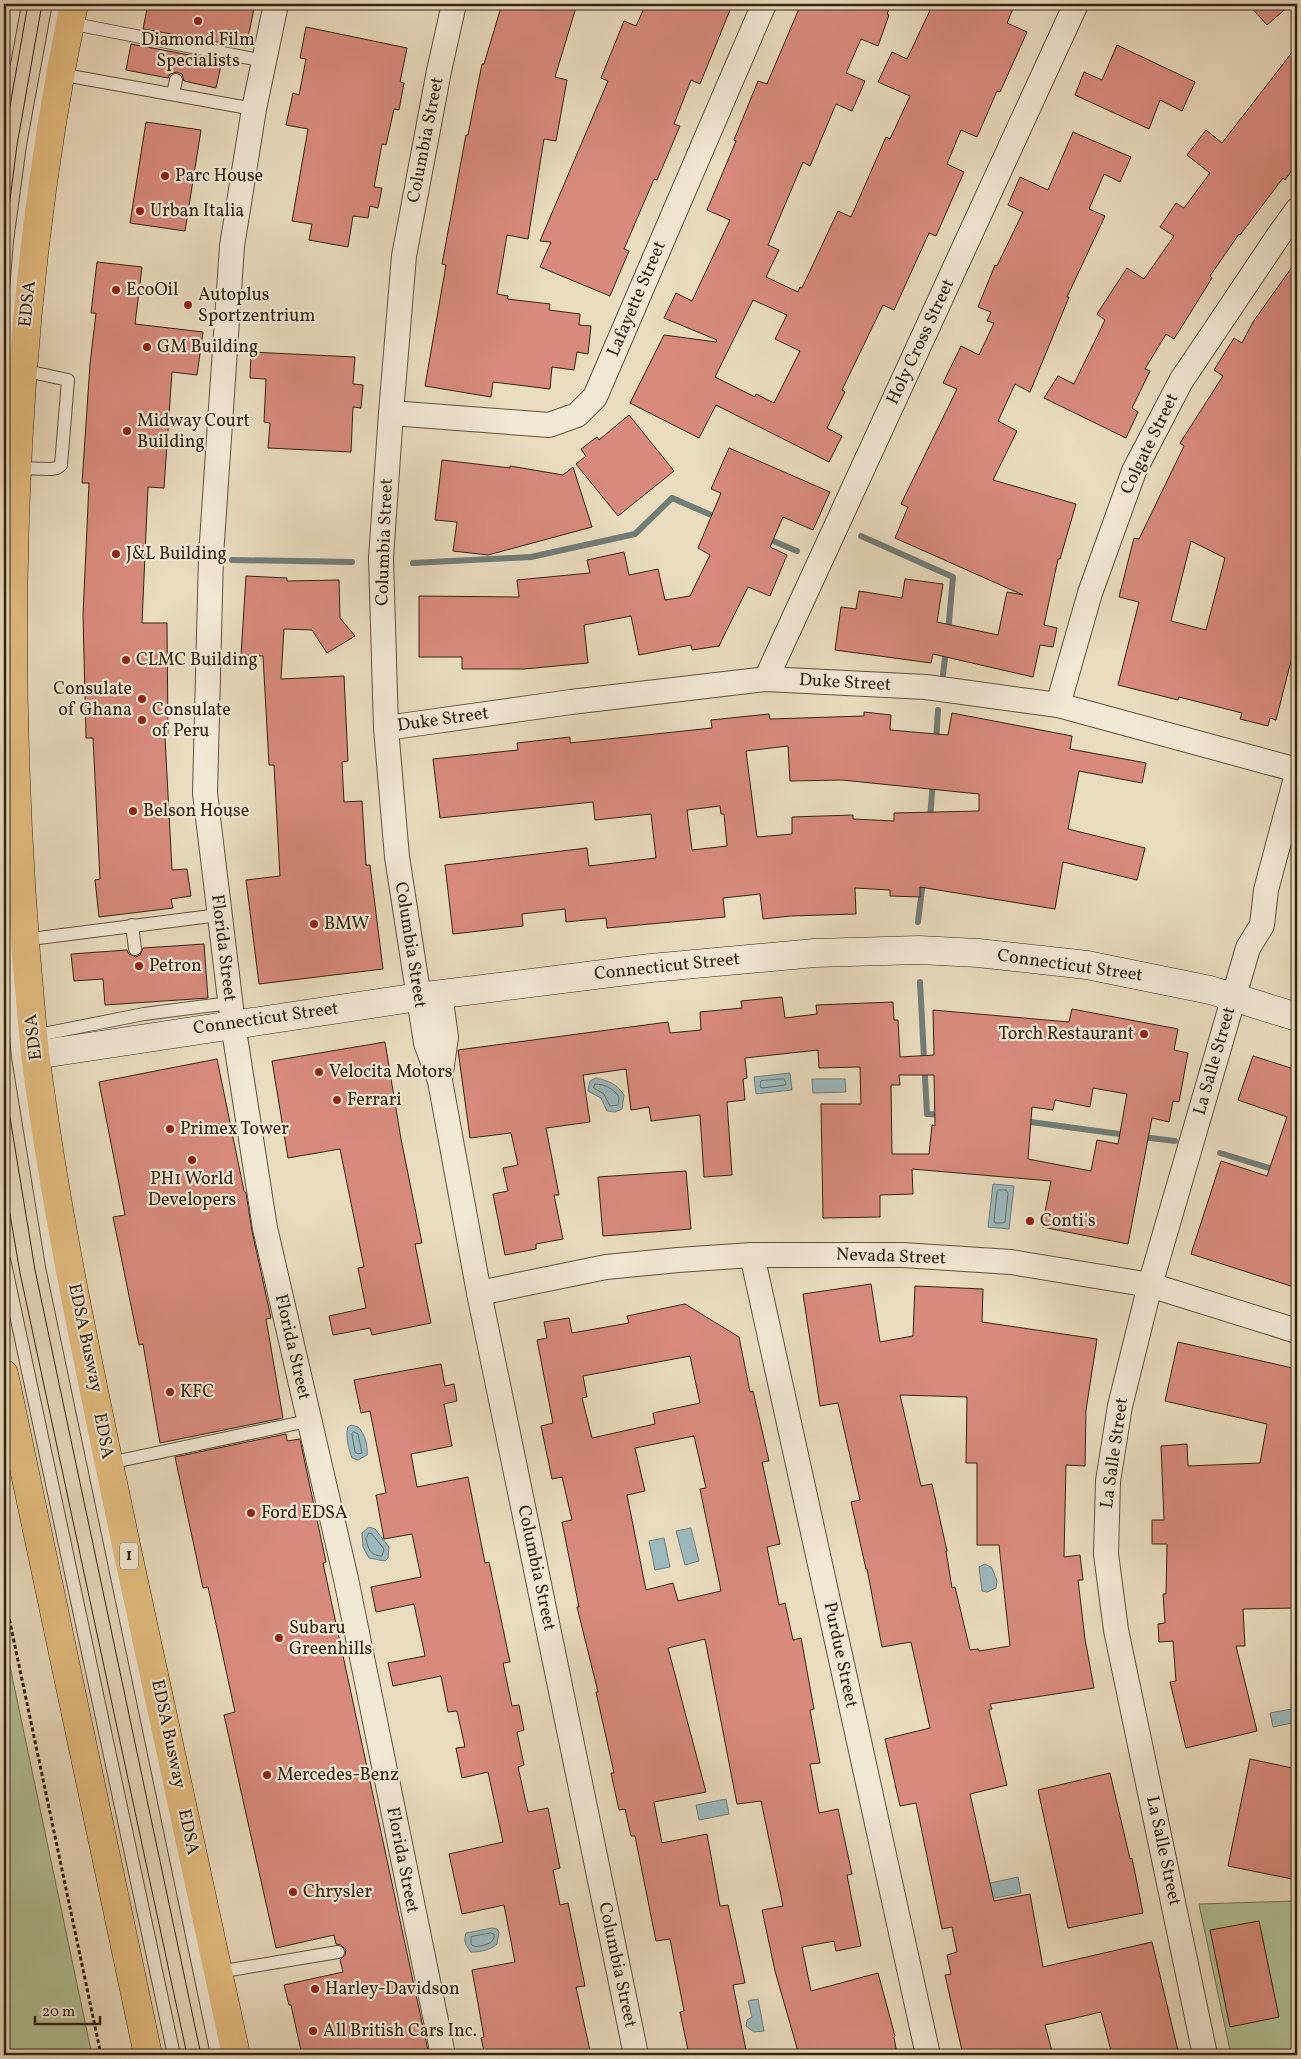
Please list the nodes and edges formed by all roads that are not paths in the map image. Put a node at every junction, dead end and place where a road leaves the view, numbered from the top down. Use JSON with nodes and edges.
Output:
{"nodes":[{"id":1,"x":15,"y":4,"type":"edge"},
{"id":2,"x":276,"y":4,"type":"edge"},
{"id":3,"x":454,"y":4,"type":"edge"},
{"id":4,"x":764,"y":4,"type":"edge"},
{"id":5,"x":1076,"y":4,"type":"edge"},
{"id":6,"x":67,"y":10,"type":"edge"},
{"id":7,"x":264,"y":62,"type":"junction"},
{"id":8,"x":4,"y":63,"type":"edge"},
{"id":9,"x":59,"y":74,"type":"junction"},
{"id":10,"x":176,"y":80,"type":"dead end"},
{"id":11,"x":173,"y":94,"type":"junction"},
{"id":12,"x":254,"y":109,"type":"junction"},
{"id":13,"x":1297,"y":210,"type":"edge"},
{"id":14,"x":22,"y":370,"type":"junction"},
{"id":15,"x":391,"y":413,"type":"junction"},
{"id":16,"x":4,"y":435,"type":"edge"},
{"id":17,"x":15,"y":468,"type":"junction"},
{"id":18,"x":766,"y":679,"type":"junction"},
{"id":19,"x":1058,"y":705,"type":"junction"},
{"id":20,"x":386,"y":728,"type":"junction"},
{"id":21,"x":1297,"y":770,"type":"edge"},
{"id":22,"x":1297,"y":774,"type":"edge"},
{"id":23,"x":4,"y":887,"type":"edge"},
{"id":24,"x":219,"y":915,"type":"junction"},
{"id":25,"x":132,"y":925,"type":"junction"},
{"id":26,"x":23,"y":940,"type":"junction"},
{"id":27,"x":135,"y":949,"type":"dead end"},
{"id":28,"x":429,"y":996,"type":"junction"},
{"id":29,"x":1233,"y":997,"type":"junction"},
{"id":30,"x":231,"y":1013,"type":"junction"},
{"id":31,"x":1297,"y":1017,"type":"edge"},
{"id":32,"x":34,"y":1046,"type":"junction"},
{"id":33,"x":752,"y":1255,"type":"junction"},
{"id":34,"x":4,"y":1259,"type":"edge"},
{"id":35,"x":1150,"y":1285,"type":"junction"},
{"id":36,"x":479,"y":1293,"type":"junction"},
{"id":37,"x":1297,"y":1331,"type":"edge"},
{"id":38,"x":4,"y":1374,"type":"edge"},
{"id":39,"x":308,"y":1421,"type":"junction"},
{"id":40,"x":109,"y":1463,"type":"junction"},
{"id":41,"x":338,"y":1952,"type":"dead end"},
{"id":42,"x":218,"y":1972,"type":"junction"},
{"id":43,"x":148,"y":2055,"type":"edge"},
{"id":44,"x":174,"y":2055,"type":"edge"},
{"id":45,"x":217,"y":2055,"type":"edge"},
{"id":46,"x":236,"y":2055,"type":"edge"},
{"id":47,"x":443,"y":2055,"type":"edge"},
{"id":48,"x":636,"y":2055,"type":"edge"},
{"id":49,"x":928,"y":2055,"type":"edge"},
{"id":50,"x":1205,"y":2055,"type":"edge"}],
"edges":[{"from":1,"to":8,"type":"lane"},
{"from":2,"to":7,"type":"street","name":"Florida Street"},
{"from":3,"to":15,"type":"street","name":"Columbia Street"},
{"from":4,"to":15,"type":"street","name":"Lafayette Street"},
{"from":5,"to":18,"type":"street","name":"Holy Cross Street"},
{"from":6,"to":7,"type":"lane"},
{"from":6,"to":9,"type":"highway","name":"EDSA","number":"1"},
{"from":6,"to":16,"type":"lane"},
{"from":7,"to":12,"type":"street","name":"Florida Street"},
{"from":9,"to":11,"type":"lane"},
{"from":9,"to":14,"type":"highway","name":"EDSA","number":"1"},
{"from":10,"to":11,"type":"lane"},
{"from":11,"to":12,"type":"lane"},
{"from":12,"to":24,"type":"street","name":"Florida Street"},
{"from":13,"to":19,"type":"street","name":"Colgate Street"},
{"from":14,"to":17,"type":"highway","name":"EDSA","number":"1"},
{"from":14,"to":17,"type":"lane"},
{"from":15,"to":20,"type":"street","name":"Columbia Street"},
{"from":17,"to":26,"type":"highway","name":"EDSA","number":"1"},
{"from":18,"to":19,"type":"street","name":"Duke Street"},
{"from":18,"to":20,"type":"street","name":"Duke Street"},
{"from":19,"to":21,"type":"street","name":"Duke Street"},
{"from":20,"to":28,"type":"street","name":"Columbia Street"},
{"from":22,"to":29,"type":"street","name":"La Salle Street"},
{"from":23,"to":45,"type":"lane","name":"EDSA Busway"},
{"from":24,"to":25,"type":"lane"},
{"from":24,"to":30,"type":"street","name":"Florida Street"},
{"from":25,"to":26,"type":"lane"},
{"from":25,"to":27,"type":"lane"},
{"from":26,"to":32,"type":"highway","name":"EDSA","number":"1"},
{"from":28,"to":29,"type":"street","name":"Connecticut Street"},
{"from":28,"to":30,"type":"street","name":"Connecticut Street"},
{"from":28,"to":36,"type":"street","name":"Columbia Street"},
{"from":29,"to":31,"type":"street","name":"Connecticut Street"},
{"from":29,"to":35,"type":"street","name":"La Salle Street"},
{"from":30,"to":32,"type":"street","name":"Connecticut Street"},
{"from":30,"to":39,"type":"street","name":"Florida Street"},
{"from":32,"to":40,"type":"highway","name":"EDSA","number":"1"},
{"from":33,"to":35,"type":"street","name":"Nevada Street"},
{"from":33,"to":36,"type":"street","name":"Nevada Street"},
{"from":33,"to":49,"type":"street","name":"Purdue Street"},
{"from":34,"to":44,"type":"lane"},
{"from":35,"to":37,"type":"street","name":"Nevada Street"},
{"from":35,"to":50,"type":"street","name":"La Salle Street"},
{"from":36,"to":48,"type":"street","name":"Columbia Street"},
{"from":38,"to":43,"type":"highway"},
{"from":39,"to":40,"type":"lane"},
{"from":39,"to":47,"type":"street","name":"Florida Street"},
{"from":40,"to":42,"type":"highway","name":"EDSA","number":"1"},
{"from":41,"to":42,"type":"lane"},
{"from":42,"to":46,"type":"highway","name":"EDSA","number":"1"}]}
